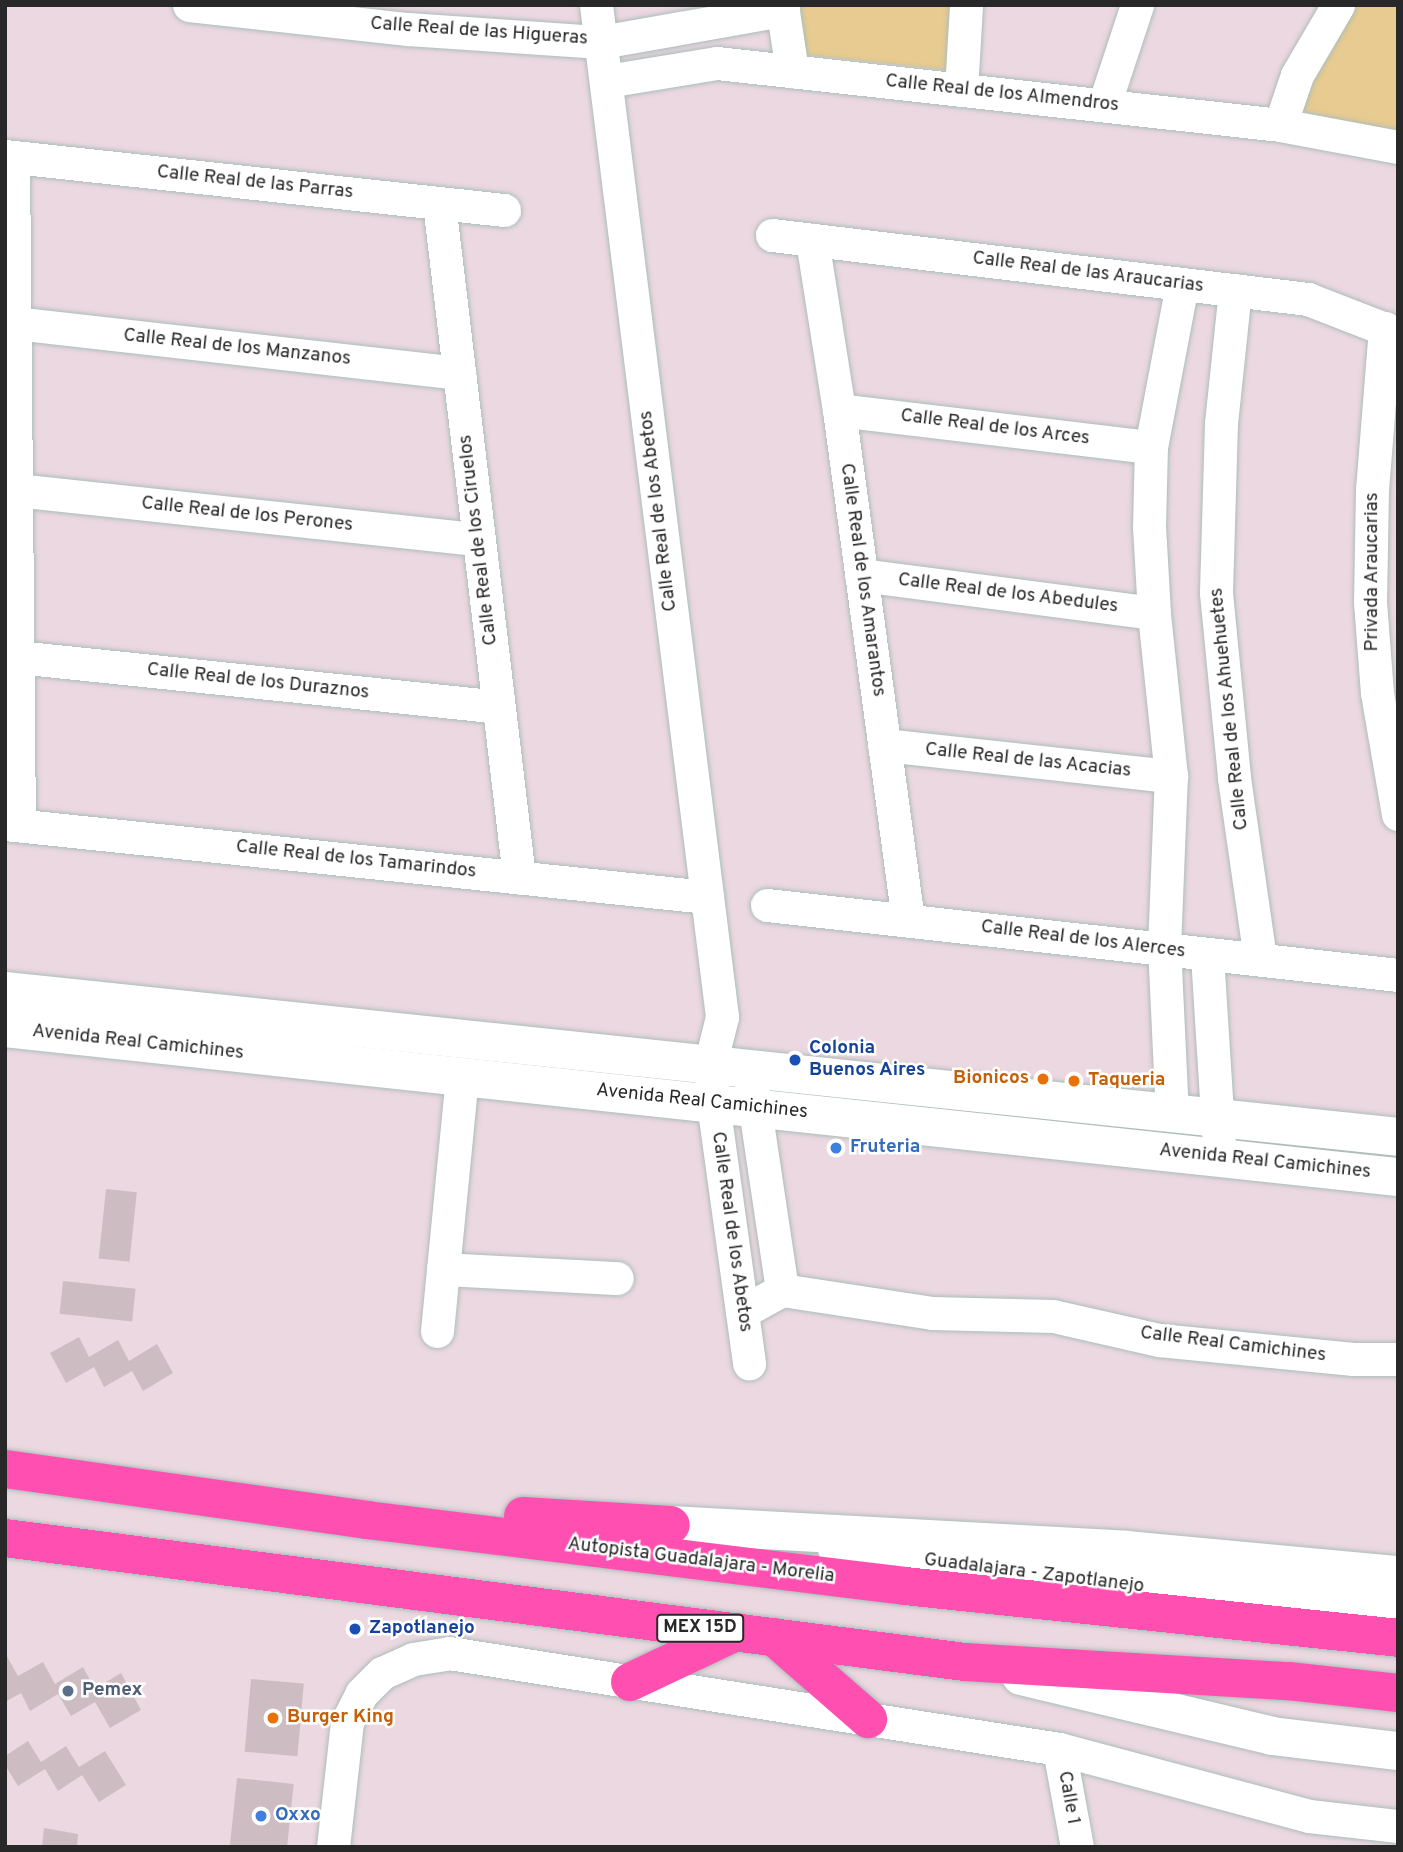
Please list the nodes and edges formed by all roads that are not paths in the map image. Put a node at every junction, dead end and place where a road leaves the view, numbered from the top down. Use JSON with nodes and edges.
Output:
{"nodes":[{"id":1,"x":189,"y":5,"type":"edge"},
{"id":2,"x":596,"y":5,"type":"edge"},
{"id":3,"x":966,"y":5,"type":"edge"},
{"id":4,"x":1137,"y":5,"type":"edge"},
{"id":5,"x":1338,"y":5,"type":"edge"},
{"id":6,"x":783,"y":8,"type":"edge"},
{"id":7,"x":406,"y":17,"type":"edge"},
{"id":8,"x":601,"y":41,"type":"junction"},
{"id":9,"x":792,"y":71,"type":"junction"},
{"id":10,"x":607,"y":81,"type":"junction"},
{"id":11,"x":961,"y":90,"type":"junction"},
{"id":12,"x":1104,"y":106,"type":"junction"},
{"id":13,"x":1280,"y":125,"type":"junction"},
{"id":14,"x":1398,"y":147,"type":"edge"},
{"id":15,"x":9,"y":156,"type":"edge"},
{"id":16,"x":9,"y":201,"type":"edge"},
{"id":17,"x":439,"y":203,"type":"junction"},
{"id":18,"x":504,"y":210,"type":"dead end"},
{"id":19,"x":772,"y":234,"type":"dead end"},
{"id":20,"x":812,"y":240,"type":"junction"},
{"id":21,"x":1182,"y":285,"type":"junction"},
{"id":22,"x":1236,"y":290,"type":"junction"},
{"id":23,"x":14,"y":323,"type":"junction"},
{"id":24,"x":1392,"y":331,"type":"edge"},
{"id":25,"x":459,"y":373,"type":"junction"},
{"id":26,"x":839,"y":410,"type":"junction"},
{"id":27,"x":1151,"y":447,"type":"junction"},
{"id":28,"x":16,"y":490,"type":"junction"},
{"id":29,"x":478,"y":540,"type":"junction"},
{"id":30,"x":861,"y":575,"type":"junction"},
{"id":31,"x":1154,"y":613,"type":"junction"},
{"id":32,"x":17,"y":657,"type":"junction"},
{"id":33,"x":498,"y":707,"type":"junction"},
{"id":34,"x":884,"y":745,"type":"junction"},
{"id":35,"x":1171,"y":776,"type":"junction"},
{"id":36,"x":12,"y":778,"type":"edge"},
{"id":37,"x":1398,"y":814,"type":"edge"},
{"id":38,"x":12,"y":824,"type":"edge"},
{"id":39,"x":519,"y":877,"type":"junction"},
{"id":40,"x":707,"y":897,"type":"junction"},
{"id":41,"x":767,"y":905,"type":"dead end"},
{"id":42,"x":908,"y":920,"type":"junction"},
{"id":43,"x":1164,"y":948,"type":"junction"},
{"id":44,"x":1207,"y":955,"type":"junction"},
{"id":45,"x":1260,"y":959,"type":"junction"},
{"id":46,"x":1398,"y":975,"type":"edge"},
{"id":47,"x":5,"y":992,"type":"edge"},
{"id":48,"x":722,"y":1017,"type":"junction"},
{"id":49,"x":5,"y":1028,"type":"edge"},
{"id":50,"x":710,"y":1065,"type":"junction"},
{"id":51,"x":750,"y":1069,"type":"junction"},
{"id":52,"x":462,"y":1077,"type":"junction"},
{"id":53,"x":713,"y":1102,"type":"junction"},
{"id":54,"x":754,"y":1107,"type":"junction"},
{"id":55,"x":1172,"y":1115,"type":"junction"},
{"id":56,"x":1216,"y":1119,"type":"junction"},
{"id":57,"x":1398,"y":1137,"type":"edge"},
{"id":58,"x":1221,"y":1157,"type":"junction"},
{"id":59,"x":1398,"y":1177,"type":"edge"},
{"id":60,"x":443,"y":1269,"type":"junction"},
{"id":61,"x":617,"y":1278,"type":"dead end"},
{"id":62,"x":782,"y":1290,"type":"junction"},
{"id":63,"x":742,"y":1312,"type":"junction"},
{"id":64,"x":437,"y":1331,"type":"dead end"},
{"id":65,"x":1398,"y":1359,"type":"edge"},
{"id":66,"x":749,"y":1364,"type":"dead end"},
{"id":67,"x":5,"y":1469,"type":"edge"},
{"id":68,"x":367,"y":1520,"type":"junction"},
{"id":69,"x":671,"y":1525,"type":"junction"},
{"id":70,"x":5,"y":1538,"type":"edge"},
{"id":71,"x":1398,"y":1575,"type":"edge"},
{"id":72,"x":1398,"y":1614,"type":"edge"},
{"id":73,"x":736,"y":1632,"type":"junction"},
{"id":74,"x":774,"y":1637,"type":"junction"},
{"id":75,"x":1398,"y":1638,"type":"edge"},
{"id":76,"x":965,"y":1662,"type":"junction"},
{"id":77,"x":630,"y":1682,"type":"junction"},
{"id":78,"x":1398,"y":1693,"type":"edge"},
{"id":79,"x":868,"y":1719,"type":"junction"},
{"id":80,"x":1059,"y":1749,"type":"junction"},
{"id":81,"x":1398,"y":1751,"type":"edge"},
{"id":82,"x":1398,"y":1826,"type":"edge"},
{"id":83,"x":333,"y":1847,"type":"edge"},
{"id":84,"x":1077,"y":1847,"type":"edge"}],
"edges":[{"from":1,"to":7,"type":"street","name":"Calle Real de las Higueras"},
{"from":2,"to":8,"type":"street","name":"Calle Real de los Abetos"},
{"from":3,"to":11,"type":"street"},
{"from":4,"to":12,"type":"street"},
{"from":5,"to":13,"type":"street"},
{"from":6,"to":8,"type":"street","name":"Calle Real de las Higueras"},
{"from":6,"to":9,"type":"street"},
{"from":7,"to":8,"type":"street","name":"Calle Real de las Higueras"},
{"from":8,"to":10,"type":"street","name":"Calle Real de los Abetos"},
{"from":9,"to":10,"type":"street","name":"Calle Real de los Almendros"},
{"from":9,"to":11,"type":"street","name":"Calle Real de los Almendros"},
{"from":10,"to":40,"type":"street","name":"Calle Real de los Abetos"},
{"from":11,"to":12,"type":"street","name":"Calle Real de los Almendros"},
{"from":12,"to":13,"type":"street","name":"Calle Real de los Almendros"},
{"from":13,"to":14,"type":"street","name":"Calle Real de los Almendros"},
{"from":15,"to":16,"type":"street"},
{"from":15,"to":17,"type":"street","name":"Calle Real de las Parras"},
{"from":16,"to":23,"type":"street"},
{"from":17,"to":18,"type":"street","name":"Calle Real de las Parras"},
{"from":17,"to":25,"type":"street","name":"Calle Real de los Ciruelos"},
{"from":19,"to":20,"type":"street","name":"Calle Real de las Araucarias"},
{"from":20,"to":21,"type":"street","name":"Calle Real de las Araucarias"},
{"from":20,"to":26,"type":"street","name":"Calle Real de los Amarantos"},
{"from":21,"to":22,"type":"street","name":"Calle Real de las Araucarias"},
{"from":21,"to":27,"type":"street"},
{"from":22,"to":24,"type":"street","name":"Calle Real de las Araucarias"},
{"from":22,"to":45,"type":"street","name":"Calle Real de los Ahuehuetes"},
{"from":23,"to":25,"type":"street","name":"Calle Real de los Manzanos"},
{"from":23,"to":28,"type":"street"},
{"from":24,"to":37,"type":"street","name":"Privada Araucarias"},
{"from":25,"to":29,"type":"street","name":"Calle Real de los Ciruelos"},
{"from":26,"to":27,"type":"street","name":"Calle Real de los Arces"},
{"from":26,"to":30,"type":"street","name":"Calle Real de los Amarantos"},
{"from":27,"to":31,"type":"street"},
{"from":28,"to":29,"type":"street","name":"Calle Real de los Perones"},
{"from":28,"to":32,"type":"street"},
{"from":29,"to":33,"type":"street","name":"Calle Real de los Ciruelos"},
{"from":30,"to":31,"type":"street","name":"Calle Real de los Abedules"},
{"from":30,"to":34,"type":"street","name":"Calle Real de los Amarantos"},
{"from":31,"to":35,"type":"street"},
{"from":32,"to":33,"type":"street","name":"Calle Real de los Duraznos"},
{"from":32,"to":36,"type":"street"},
{"from":33,"to":39,"type":"street","name":"Calle Real de los Ciruelos"},
{"from":34,"to":35,"type":"street","name":"Calle Real de las Acacias"},
{"from":34,"to":42,"type":"street","name":"Calle Real de los Amarantos"},
{"from":35,"to":43,"type":"street"},
{"from":36,"to":38,"type":"street"},
{"from":38,"to":39,"type":"street","name":"Calle Real de los Tamarindos"},
{"from":39,"to":40,"type":"street","name":"Calle Real de los Tamarindos"},
{"from":40,"to":48,"type":"street","name":"Calle Real de los Abetos"},
{"from":41,"to":42,"type":"street","name":"Calle Real de los Alerces"},
{"from":42,"to":43,"type":"street","name":"Calle Real de los Alerces"},
{"from":43,"to":44,"type":"street","name":"Calle Real de los Alerces"},
{"from":43,"to":55,"type":"street"},
{"from":44,"to":45,"type":"street","name":"Calle Real de los Alerces"},
{"from":44,"to":56,"type":"street"},
{"from":45,"to":46,"type":"street","name":"Calle Real de los Alerces"},
{"from":47,"to":50,"type":"street","name":"Avenida Real Camichines"},
{"from":48,"to":50,"type":"street","name":"Calle Real de los Abetos"},
{"from":48,"to":51,"type":"street","name":"Calle Real de los Abetos"},
{"from":49,"to":52,"type":"street","name":"Avenida Real Camichines"},
{"from":50,"to":51,"type":"street","name":"Avenida Real Camichines"},
{"from":50,"to":53,"type":"street","name":"Calle Real de los Abetos"},
{"from":51,"to":54,"type":"street","name":"Calle Real de los Abetos"},
{"from":51,"to":55,"type":"street","name":"Avenida Real Camichines"},
{"from":52,"to":53,"type":"street","name":"Avenida Real Camichines"},
{"from":52,"to":60,"type":"street"},
{"from":53,"to":54,"type":"street","name":"Avenida Real Camichines"},
{"from":53,"to":63,"type":"street","name":"Calle Real de los Abetos"},
{"from":54,"to":58,"type":"street","name":"Avenida Real Camichines"},
{"from":54,"to":62,"type":"street","name":"Calle Real de los Abetos"},
{"from":55,"to":56,"type":"street","name":"Avenida Real Camichines"},
{"from":56,"to":57,"type":"street","name":"Avenida Real Camichines"},
{"from":56,"to":58,"type":"street"},
{"from":58,"to":59,"type":"street","name":"Avenida Real Camichines"},
{"from":60,"to":61,"type":"street"},
{"from":60,"to":64,"type":"street"},
{"from":62,"to":63,"type":"street"},
{"from":62,"to":65,"type":"street","name":"Calle Real Camichines"},
{"from":63,"to":66,"type":"street","name":"Calle Real de los Abetos"},
{"from":67,"to":68,"type":"highway","name":"Autopista Guadalajara - Morelia"},
{"from":68,"to":69,"type":"highway"},
{"from":68,"to":75,"type":"highway","name":"Autopista Guadalajara - Morelia"},
{"from":69,"to":71,"type":"street"},
{"from":69,"to":72,"type":"street","name":"Guadalajara - Zapotlanejo"},
{"from":70,"to":73,"type":"highway","number":"MEX 15D"},
{"from":73,"to":74,"type":"highway","number":"MEX 15D"},
{"from":73,"to":77,"type":"highway"},
{"from":74,"to":76,"type":"highway","number":"MEX 15D"},
{"from":74,"to":79,"type":"highway"},
{"from":76,"to":78,"type":"highway","number":"MEX 15D"},
{"from":76,"to":81,"type":"street"},
{"from":77,"to":79,"type":"street"},
{"from":77,"to":83,"type":"street"},
{"from":79,"to":80,"type":"street"},
{"from":80,"to":82,"type":"street"},
{"from":80,"to":84,"type":"street","name":"Calle 1"}]}
